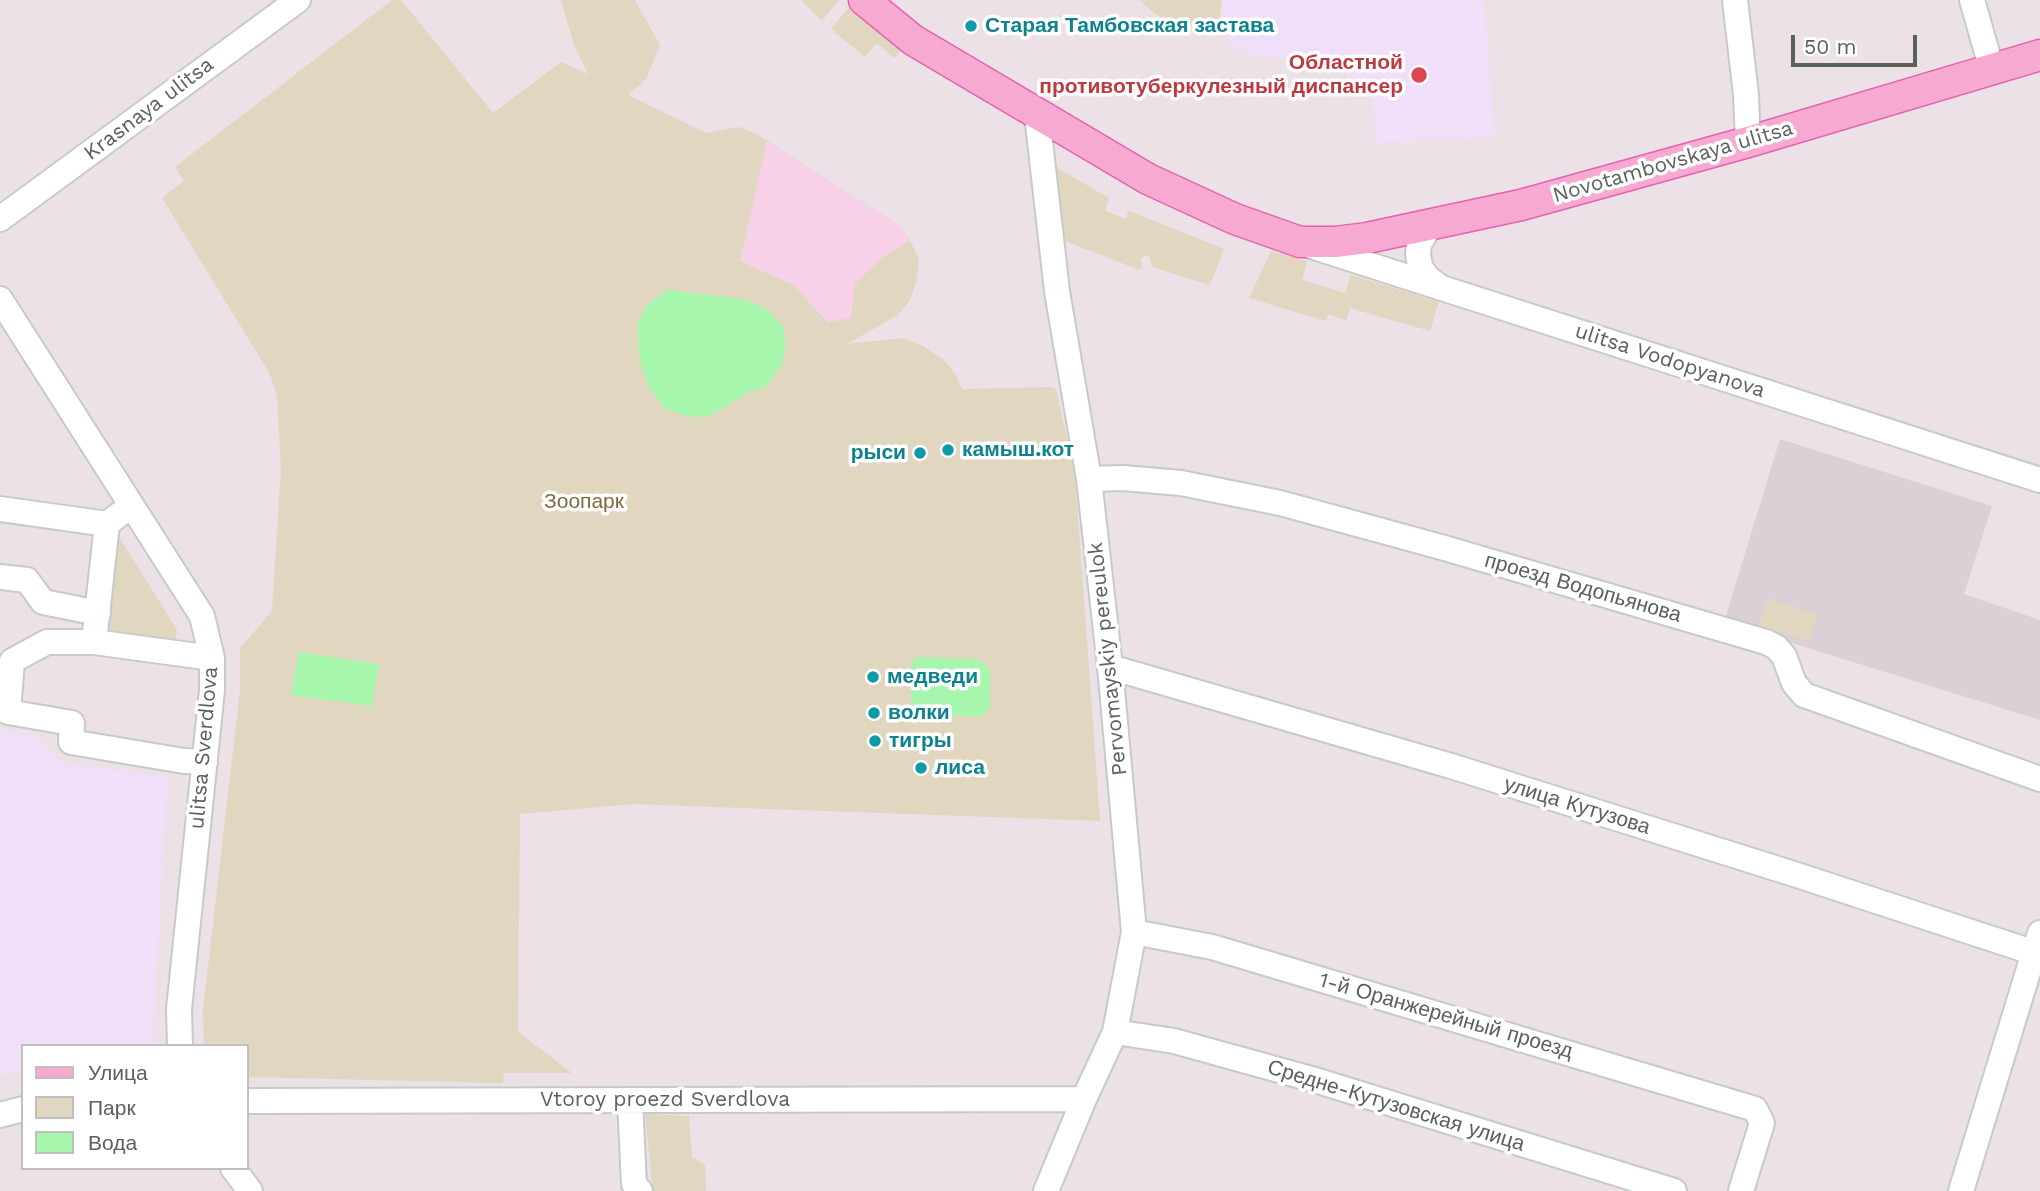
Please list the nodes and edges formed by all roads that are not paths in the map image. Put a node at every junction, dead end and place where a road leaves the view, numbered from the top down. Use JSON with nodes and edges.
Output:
{"nodes":[{"id":1,"x":298,"y":0,"type":"edge"},
{"id":2,"x":864,"y":0,"type":"edge"},
{"id":3,"x":1735,"y":0,"type":"edge"},
{"id":4,"x":1972,"y":0,"type":"edge"},
{"id":5,"x":2040,"y":55,"type":"edge"},
{"id":6,"x":1992,"y":70,"type":"junction"},
{"id":7,"x":1037,"y":115,"type":"junction"},
{"id":8,"x":1748,"y":142,"type":"junction"},
{"id":9,"x":0,"y":219,"type":"edge"},
{"id":10,"x":1431,"y":224,"type":"junction"},
{"id":11,"x":1300,"y":242,"type":"junction"},
{"id":12,"x":1441,"y":287,"type":"junction"},
{"id":13,"x":0,"y":299,"type":"edge"},
{"id":14,"x":1089,"y":479,"type":"junction"},
{"id":15,"x":2040,"y":480,"type":"edge"},
{"id":16,"x":132,"y":505,"type":"junction"},
{"id":17,"x":0,"y":509,"type":"edge"},
{"id":18,"x":107,"y":524,"type":"junction"},
{"id":19,"x":0,"y":577,"type":"edge"},
{"id":20,"x":98,"y":613,"type":"junction"},
{"id":21,"x":94,"y":642,"type":"junction"},
{"id":22,"x":212,"y":657,"type":"junction"},
{"id":23,"x":1110,"y":667,"type":"junction"},
{"id":24,"x":205,"y":762,"type":"junction"},
{"id":25,"x":2040,"y":779,"type":"edge"},
{"id":26,"x":1134,"y":932,"type":"junction"},
{"id":27,"x":2038,"y":947,"type":"edge"},
{"id":28,"x":1115,"y":1032,"type":"junction"},
{"id":29,"x":180,"y":1044,"type":"edge"},
{"id":30,"x":1084,"y":1099,"type":"junction"},
{"id":31,"x":630,"y":1100,"type":"junction"},
{"id":32,"x":248,"y":1101,"type":"edge"},
{"id":33,"x":21,"y":1110,"type":"edge"},
{"id":34,"x":0,"y":1115,"type":"edge"},
{"id":35,"x":234,"y":1170,"type":"edge"},
{"id":36,"x":250,"y":1191,"type":"edge"},
{"id":37,"x":639,"y":1191,"type":"edge"},
{"id":38,"x":1046,"y":1191,"type":"edge"},
{"id":39,"x":1675,"y":1191,"type":"edge"},
{"id":40,"x":1741,"y":1191,"type":"edge"},
{"id":41,"x":1961,"y":1191,"type":"edge"}],
"edges":[{"from":1,"to":9,"type":"street","name":"Krasnaya ulitsa"},
{"from":2,"to":7,"type":"main road","name":"Novotambovskaya ulitsa"},
{"from":3,"to":8,"type":"street"},
{"from":4,"to":6,"type":"street"},
{"from":5,"to":6,"type":"main road","name":"Novotambovskaya ulitsa"},
{"from":6,"to":8,"type":"main road","name":"Novotambovskaya ulitsa"},
{"from":7,"to":11,"type":"main road","name":"Novotambovskaya ulitsa"},
{"from":7,"to":14,"type":"street","name":"Pervomayskiy pereulok"},
{"from":8,"to":10,"type":"main road","name":"Novotambovskaya ulitsa"},
{"from":10,"to":11,"type":"main road","name":"Novotambovskaya ulitsa"},
{"from":10,"to":12,"type":"street"},
{"from":11,"to":12,"type":"street","name":"ulitsa Vodopyanova"},
{"from":12,"to":15,"type":"street","name":"ulitsa Vodopyanova"},
{"from":13,"to":16,"type":"street","name":"ulitsa Sverdlova"},
{"from":14,"to":23,"type":"street","name":"Pervomayskiy pereulok"},
{"from":14,"to":25,"type":"street","name":"проезд Водопьянова"},
{"from":16,"to":18,"type":"street"},
{"from":16,"to":22,"type":"street","name":"ulitsa Sverdlova"},
{"from":17,"to":18,"type":"street"},
{"from":18,"to":20,"type":"street"},
{"from":19,"to":20,"type":"street"},
{"from":20,"to":21,"type":"street"},
{"from":21,"to":22,"type":"street"},
{"from":21,"to":24,"type":"street"},
{"from":22,"to":24,"type":"street","name":"ulitsa Sverdlova"},
{"from":23,"to":26,"type":"street","name":"Pervomayskiy pereulok"},
{"from":23,"to":27,"type":"street","name":"улица Кутузова"},
{"from":24,"to":29,"type":"street","name":"ulitsa Sverdlova"},
{"from":26,"to":28,"type":"street","name":"Pervomayskiy pereulok"},
{"from":26,"to":40,"type":"street","name":"1-й Оранжерейный проезд"},
{"from":27,"to":41,"type":"street"},
{"from":28,"to":30,"type":"street","name":"Pervomayskiy pereulok"},
{"from":28,"to":39,"type":"street","name":"Средне-Кутузовская улица"},
{"from":30,"to":31,"type":"street","name":"Vtoroy proezd Sverdlova"},
{"from":30,"to":38,"type":"street","name":"Pervomayskiy pereulok"},
{"from":31,"to":32,"type":"street","name":"Vtoroy proezd Sverdlova"},
{"from":31,"to":37,"type":"street"},
{"from":33,"to":34,"type":"street"},
{"from":35,"to":36,"type":"street"}]}
